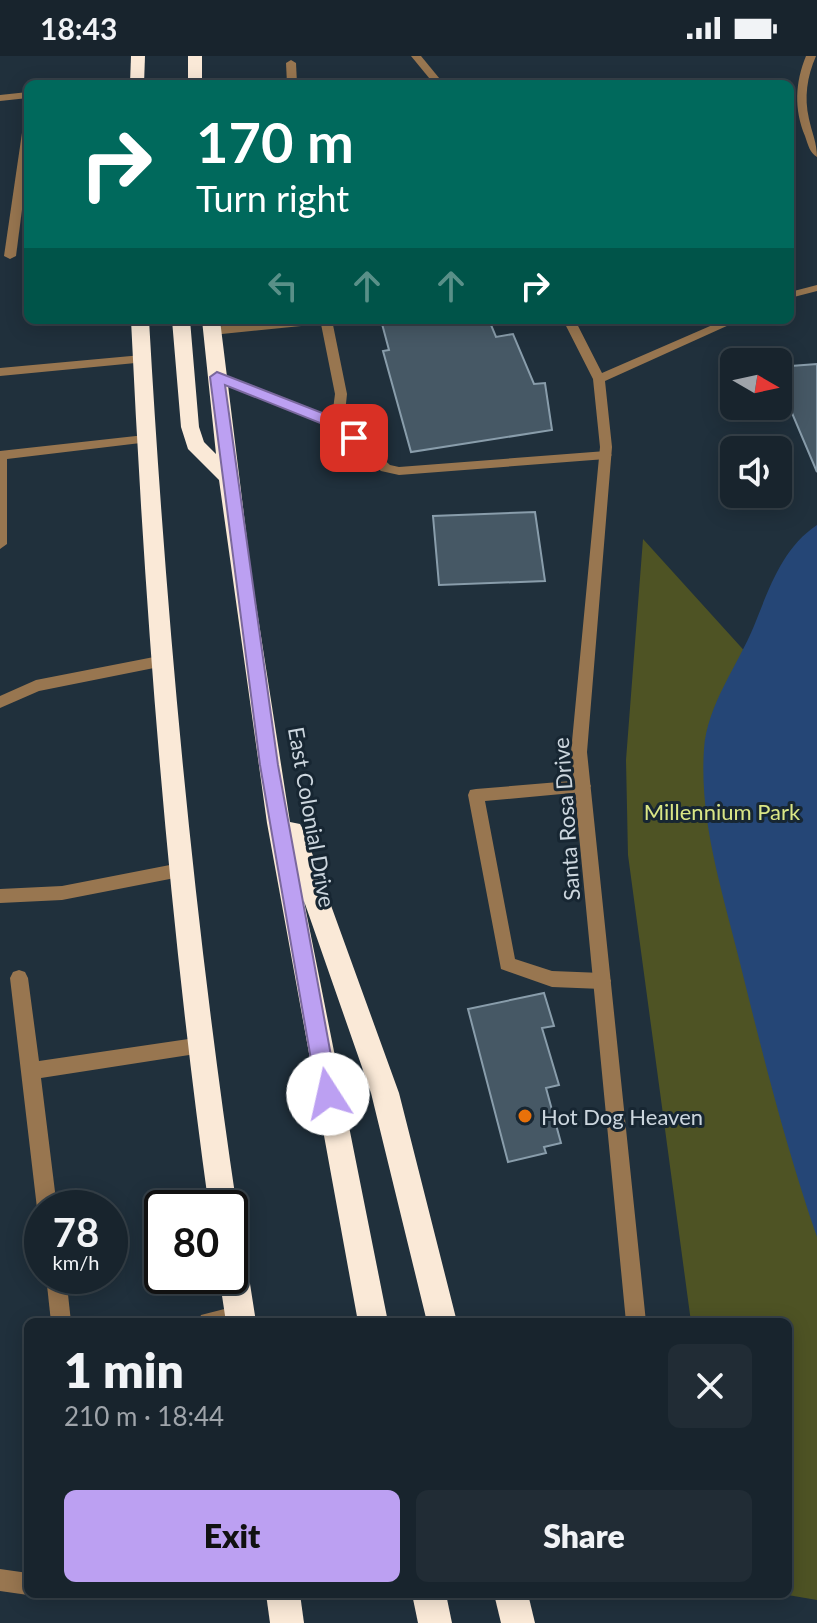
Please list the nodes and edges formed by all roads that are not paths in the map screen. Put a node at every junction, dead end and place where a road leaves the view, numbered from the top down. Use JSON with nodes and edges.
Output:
{"nodes":[{"id":1,"x":138,"y":56,"type":"edge"},
{"id":2,"x":195,"y":56,"type":"edge"},
{"id":3,"x":416,"y":56,"type":"edge"},
{"id":4,"x":811,"y":56,"type":"edge"},
{"id":5,"x":291,"y":63,"type":"dead end"},
{"id":6,"x":137,"y":80,"type":"edge"},
{"id":7,"x":195,"y":80,"type":"edge"},
{"id":8,"x":292,"y":80,"type":"edge"},
{"id":9,"x":436,"y":80,"type":"edge"},
{"id":10,"x":24,"y":95,"type":"edge"},
{"id":11,"x":0,"y":98,"type":"edge"},
{"id":12,"x":817,"y":154,"type":"edge"},
{"id":13,"x":23,"y":204,"type":"edge"},
{"id":14,"x":10,"y":257,"type":"edge"},
{"id":15,"x":817,"y":288,"type":"edge"},
{"id":16,"x":794,"y":294,"type":"edge"},
{"id":17,"x":140,"y":324,"type":"edge"},
{"id":18,"x":181,"y":324,"type":"edge"},
{"id":19,"x":234,"y":324,"type":"edge"},
{"id":20,"x":327,"y":324,"type":"edge"},
{"id":21,"x":571,"y":324,"type":"edge"},
{"id":22,"x":725,"y":324,"type":"edge"},
{"id":23,"x":211,"y":325,"type":"edge"},
{"id":24,"x":142,"y":359,"type":"junction"},
{"id":25,"x":0,"y":372,"type":"edge"},
{"id":26,"x":217,"y":377,"type":"junction"},
{"id":27,"x":599,"y":379,"type":"junction"},
{"id":28,"x":338,"y":424,"type":"junction"},
{"id":29,"x":145,"y":439,"type":"junction"},
{"id":30,"x":1,"y":455,"type":"edge"},
{"id":31,"x":606,"y":455,"type":"junction"},
{"id":32,"x":229,"y":479,"type":"junction"},
{"id":33,"x":0,"y":544,"type":"edge"},
{"id":34,"x":159,"y":662,"type":"junction"},
{"id":35,"x":0,"y":702,"type":"edge"},
{"id":36,"x":269,"y":765,"type":"junction"},
{"id":37,"x":583,"y":786,"type":"junction"},
{"id":38,"x":180,"y":870,"type":"junction"},
{"id":39,"x":0,"y":896,"type":"edge"},
{"id":40,"x":19,"y":978,"type":"dead end"},
{"id":41,"x":602,"y":981,"type":"junction"},
{"id":42,"x":202,"y":1045,"type":"junction"},
{"id":43,"x":31,"y":1071,"type":"junction"},
{"id":44,"x":45,"y":1190,"type":"edge"},
{"id":45,"x":221,"y":1190,"type":"edge"},
{"id":46,"x":58,"y":1294,"type":"edge"},
{"id":47,"x":236,"y":1294,"type":"edge"},
{"id":48,"x":61,"y":1318,"type":"edge"},
{"id":49,"x":240,"y":1318,"type":"edge"},
{"id":50,"x":372,"y":1318,"type":"edge"},
{"id":51,"x":441,"y":1318,"type":"edge"},
{"id":52,"x":636,"y":1318,"type":"edge"},
{"id":53,"x":0,"y":1580,"type":"edge"},
{"id":54,"x":24,"y":1583,"type":"edge"},
{"id":55,"x":284,"y":1598,"type":"edge"},
{"id":56,"x":430,"y":1598,"type":"edge"},
{"id":57,"x":512,"y":1598,"type":"edge"},
{"id":58,"x":287,"y":1623,"type":"edge"},
{"id":59,"x":435,"y":1623,"type":"edge"},
{"id":60,"x":518,"y":1623,"type":"edge"}],
"edges":[{"from":1,"to":6,"type":"highway"},
{"from":2,"to":7,"type":"highway"},
{"from":3,"to":9,"type":"street"},
{"from":4,"to":12,"type":"street"},
{"from":5,"to":8,"type":"street"},
{"from":10,"to":11,"type":"street"},
{"from":13,"to":14,"type":"street"},
{"from":15,"to":16,"type":"street"},
{"from":17,"to":24,"type":"highway"},
{"from":18,"to":32,"type":"highway"},
{"from":19,"to":23,"type":"street"},
{"from":20,"to":28,"type":"street"},
{"from":21,"to":27,"type":"street","name":"Santa Rosa Drive"},
{"from":22,"to":27,"type":"street"},
{"from":23,"to":26,"type":"highway","name":"East Colonial Drive"},
{"from":24,"to":25,"type":"street"},
{"from":24,"to":29,"type":"highway"},
{"from":26,"to":28,"type":"street"},
{"from":26,"to":32,"type":"highway","name":"East Colonial Drive"},
{"from":27,"to":31,"type":"street","name":"Santa Rosa Drive"},
{"from":28,"to":31,"type":"street"},
{"from":29,"to":30,"type":"street"},
{"from":29,"to":34,"type":"highway"},
{"from":30,"to":33,"type":"street"},
{"from":31,"to":37,"type":"street","name":"Santa Rosa Drive"},
{"from":32,"to":36,"type":"highway","name":"East Colonial Drive"},
{"from":34,"to":35,"type":"street"},
{"from":34,"to":38,"type":"highway"},
{"from":36,"to":50,"type":"highway","name":"East Colonial Drive"},
{"from":36,"to":51,"type":"highway"},
{"from":37,"to":41,"type":"street","name":"Santa Rosa Drive"},
{"from":37,"to":41,"type":"street"},
{"from":38,"to":39,"type":"street"},
{"from":38,"to":42,"type":"highway"},
{"from":40,"to":43,"type":"street"},
{"from":41,"to":52,"type":"street","name":"Santa Rosa Drive"},
{"from":42,"to":43,"type":"street"},
{"from":42,"to":45,"type":"highway"},
{"from":43,"to":44,"type":"street"},
{"from":46,"to":48,"type":"street"},
{"from":47,"to":49,"type":"highway"},
{"from":53,"to":54,"type":"street"},
{"from":55,"to":58,"type":"highway"},
{"from":56,"to":59,"type":"highway"},
{"from":57,"to":60,"type":"highway"}]}
